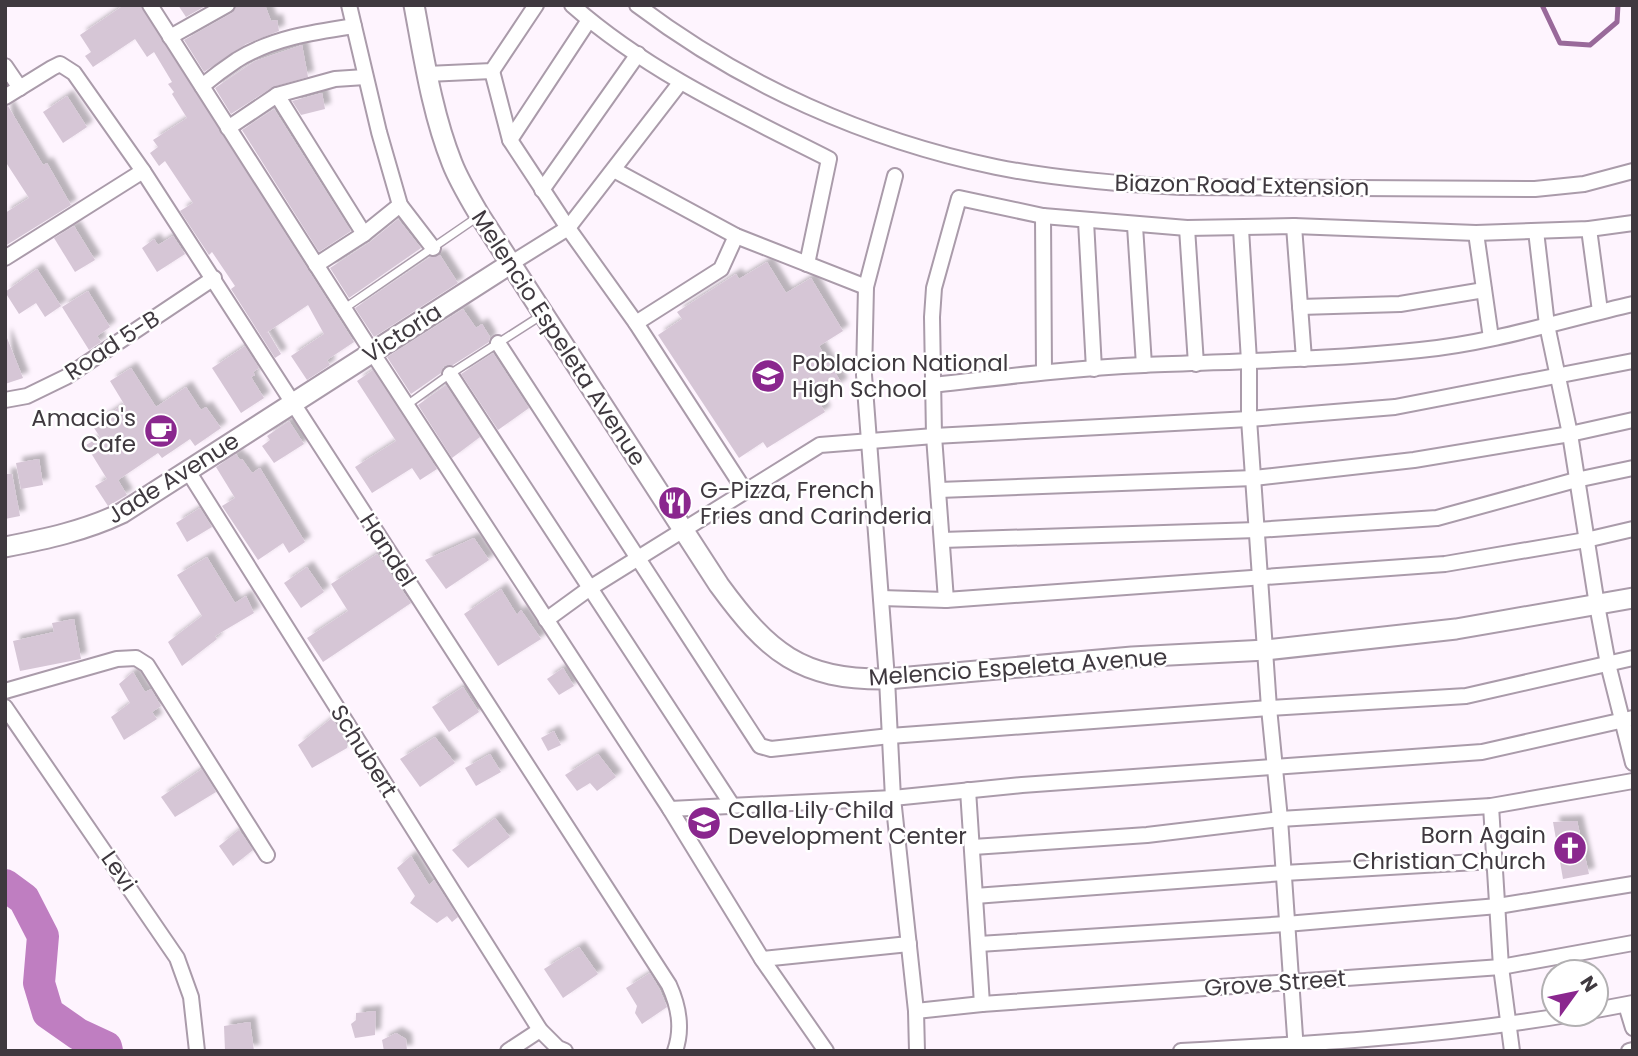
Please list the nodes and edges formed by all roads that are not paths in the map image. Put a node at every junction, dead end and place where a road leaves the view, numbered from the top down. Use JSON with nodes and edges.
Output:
{"nodes":[{"id":1,"x":150,"y":5,"type":"edge"},
{"id":2,"x":227,"y":5,"type":"edge"},
{"id":3,"x":349,"y":5,"type":"edge"},
{"id":4,"x":414,"y":5,"type":"edge"},
{"id":5,"x":536,"y":5,"type":"edge"},
{"id":6,"x":572,"y":5,"type":"edge"},
{"id":7,"x":637,"y":5,"type":"edge"},
{"id":8,"x":589,"y":20,"type":"junction"},
{"id":9,"x":354,"y":26,"type":"junction"},
{"id":10,"x":170,"y":37,"type":"junction"},
{"id":11,"x":638,"y":54,"type":"junction"},
{"id":12,"x":5,"y":66,"type":"edge"},
{"id":13,"x":492,"y":71,"type":"junction"},
{"id":14,"x":427,"y":74,"type":"junction"},
{"id":15,"x":365,"y":76,"type":"junction"},
{"id":16,"x":680,"y":83,"type":"junction"},
{"id":17,"x":202,"y":86,"type":"junction"},
{"id":18,"x":20,"y":88,"type":"junction"},
{"id":19,"x":277,"y":95,"type":"junction"},
{"id":20,"x":5,"y":97,"type":"edge"},
{"id":21,"x":228,"y":128,"type":"junction"},
{"id":22,"x":510,"y":140,"type":"junction"},
{"id":23,"x":614,"y":170,"type":"junction"},
{"id":24,"x":143,"y":171,"type":"junction"},
{"id":25,"x":1633,"y":171,"type":"edge"},
{"id":26,"x":895,"y":176,"type":"dead end"},
{"id":27,"x":542,"y":190,"type":"junction"},
{"id":28,"x":400,"y":205,"type":"junction"},
{"id":29,"x":480,"y":216,"type":"junction"},
{"id":30,"x":1044,"y":216,"type":"junction"},
{"id":31,"x":1086,"y":221,"type":"junction"},
{"id":32,"x":1633,"y":223,"type":"edge"},
{"id":33,"x":1135,"y":226,"type":"junction"},
{"id":34,"x":1294,"y":226,"type":"junction"},
{"id":35,"x":568,"y":228,"type":"junction"},
{"id":36,"x":1187,"y":228,"type":"junction"},
{"id":37,"x":1241,"y":229,"type":"junction"},
{"id":38,"x":1589,"y":229,"type":"junction"},
{"id":39,"x":1536,"y":231,"type":"junction"},
{"id":40,"x":1476,"y":233,"type":"junction"},
{"id":41,"x":364,"y":234,"type":"junction"},
{"id":42,"x":736,"y":236,"type":"junction"},
{"id":43,"x":433,"y":248,"type":"junction"},
{"id":44,"x":5,"y":258,"type":"edge"},
{"id":45,"x":510,"y":264,"type":"junction"},
{"id":46,"x":807,"y":264,"type":"junction"},
{"id":47,"x":316,"y":265,"type":"junction"},
{"id":48,"x":214,"y":278,"type":"junction"},
{"id":49,"x":866,"y":287,"type":"junction"},
{"id":50,"x":1484,"y":290,"type":"junction"},
{"id":51,"x":1633,"y":304,"type":"edge"},
{"id":52,"x":1300,"y":307,"type":"junction"},
{"id":53,"x":345,"y":309,"type":"junction"},
{"id":54,"x":1600,"y":312,"type":"junction"},
{"id":55,"x":543,"y":315,"type":"junction"},
{"id":56,"x":636,"y":323,"type":"junction"},
{"id":57,"x":1547,"y":325,"type":"junction"},
{"id":58,"x":1491,"y":338,"type":"junction"},
{"id":59,"x":498,"y":343,"type":"junction"},
{"id":60,"x":372,"y":352,"type":"junction"},
{"id":61,"x":1304,"y":359,"type":"junction"},
{"id":62,"x":1249,"y":361,"type":"junction"},
{"id":63,"x":1633,"y":361,"type":"edge"},
{"id":64,"x":1196,"y":364,"type":"junction"},
{"id":65,"x":1144,"y":365,"type":"junction"},
{"id":66,"x":1094,"y":369,"type":"junction"},
{"id":67,"x":1044,"y":372,"type":"junction"},
{"id":68,"x":450,"y":374,"type":"junction"},
{"id":69,"x":1558,"y":377,"type":"junction"},
{"id":70,"x":933,"y":385,"type":"junction"},
{"id":71,"x":5,"y":400,"type":"edge"},
{"id":72,"x":292,"y":402,"type":"junction"},
{"id":73,"x":407,"y":405,"type":"junction"},
{"id":74,"x":1249,"y":419,"type":"junction"},
{"id":75,"x":1633,"y":420,"type":"edge"},
{"id":76,"x":1570,"y":434,"type":"junction"},
{"id":77,"x":934,"y":436,"type":"junction"},
{"id":78,"x":870,"y":441,"type":"junction"},
{"id":79,"x":1633,"y":468,"type":"edge"},
{"id":80,"x":188,"y":471,"type":"junction"},
{"id":81,"x":1254,"y":478,"type":"junction"},
{"id":82,"x":1576,"y":480,"type":"junction"},
{"id":83,"x":939,"y":490,"type":"junction"},
{"id":84,"x":745,"y":491,"type":"junction"},
{"id":85,"x":1633,"y":529,"type":"edge"},
{"id":86,"x":1257,"y":530,"type":"junction"},
{"id":87,"x":682,"y":531,"type":"junction"},
{"id":88,"x":942,"y":540,"type":"junction"},
{"id":89,"x":1586,"y":540,"type":"junction"},
{"id":90,"x":5,"y":547,"type":"edge"},
{"id":91,"x":638,"y":558,"type":"junction"},
{"id":92,"x":1261,"y":579,"type":"junction"},
{"id":93,"x":590,"y":588,"type":"junction"},
{"id":94,"x":881,"y":598,"type":"junction"},
{"id":95,"x":1633,"y":598,"type":"edge"},
{"id":96,"x":946,"y":600,"type":"junction"},
{"id":97,"x":1597,"y":605,"type":"junction"},
{"id":98,"x":546,"y":620,"type":"junction"},
{"id":99,"x":1266,"y":650,"type":"junction"},
{"id":100,"x":1633,"y":659,"type":"edge"},
{"id":101,"x":1608,"y":664,"type":"junction"},
{"id":102,"x":887,"y":679,"type":"junction"},
{"id":103,"x":5,"y":691,"type":"edge"},
{"id":104,"x":5,"y":707,"type":"edge"},
{"id":105,"x":1269,"y":708,"type":"junction"},
{"id":106,"x":1628,"y":719,"type":"edge"},
{"id":107,"x":890,"y":736,"type":"junction"},
{"id":108,"x":1633,"y":763,"type":"edge"},
{"id":109,"x":1274,"y":768,"type":"junction"},
{"id":110,"x":1633,"y":781,"type":"edge"},
{"id":111,"x":968,"y":790,"type":"junction"},
{"id":112,"x":893,"y":798,"type":"junction"},
{"id":113,"x":732,"y":805,"type":"junction"},
{"id":114,"x":1490,"y":806,"type":"junction"},
{"id":115,"x":670,"y":809,"type":"junction"},
{"id":116,"x":1280,"y":819,"type":"junction"},
{"id":117,"x":973,"y":847,"type":"junction"},
{"id":118,"x":267,"y":855,"type":"dead end"},
{"id":119,"x":1494,"y":861,"type":"junction"},
{"id":120,"x":1283,"y":873,"type":"junction"},
{"id":121,"x":1633,"y":884,"type":"edge"},
{"id":122,"x":975,"y":896,"type":"junction"},
{"id":123,"x":1498,"y":906,"type":"junction"},
{"id":124,"x":1286,"y":924,"type":"junction"},
{"id":125,"x":1633,"y":943,"type":"edge"},
{"id":126,"x":909,"y":944,"type":"junction"},
{"id":127,"x":979,"y":944,"type":"junction"},
{"id":128,"x":762,"y":958,"type":"junction"},
{"id":129,"x":1500,"y":967,"type":"junction"},
{"id":130,"x":1290,"y":981,"type":"junction"},
{"id":131,"x":982,"y":1004,"type":"junction"},
{"id":132,"x":1629,"y":1004,"type":"edge"},
{"id":133,"x":1610,"y":1007,"type":"edge"},
{"id":134,"x":916,"y":1011,"type":"junction"},
{"id":135,"x":1540,"y":1020,"type":"edge"},
{"id":136,"x":1509,"y":1025,"type":"junction"},
{"id":137,"x":1633,"y":1028,"type":"edge"},
{"id":138,"x":540,"y":1030,"type":"junction"},
{"id":139,"x":1354,"y":1045,"type":"edge"},
{"id":140,"x":1296,"y":1048,"type":"edge"},
{"id":141,"x":1238,"y":1049,"type":"edge"},
{"id":142,"x":197,"y":1051,"type":"edge"},
{"id":143,"x":508,"y":1051,"type":"edge"},
{"id":144,"x":565,"y":1051,"type":"edge"},
{"id":145,"x":675,"y":1051,"type":"edge"},
{"id":146,"x":826,"y":1051,"type":"edge"},
{"id":147,"x":916,"y":1051,"type":"edge"},
{"id":148,"x":1181,"y":1051,"type":"edge"},
{"id":149,"x":1512,"y":1051,"type":"edge"}],
"edges":[{"from":1,"to":10,"type":"street"},
{"from":2,"to":10,"type":"street"},
{"from":3,"to":9,"type":"street"},
{"from":4,"to":14,"type":"street","name":"Melencio Espeleta Avenue"},
{"from":5,"to":13,"type":"street"},
{"from":6,"to":8,"type":"street"},
{"from":7,"to":25,"type":"street","name":"Biazon Road Extension"},
{"from":8,"to":11,"type":"street"},
{"from":8,"to":22,"type":"street"},
{"from":9,"to":15,"type":"street"},
{"from":9,"to":17,"type":"street"},
{"from":10,"to":17,"type":"street"},
{"from":11,"to":16,"type":"street"},
{"from":11,"to":27,"type":"street"},
{"from":12,"to":18,"type":"street"},
{"from":13,"to":14,"type":"street"},
{"from":13,"to":22,"type":"street"},
{"from":14,"to":29,"type":"street","name":"Melencio Espeleta Avenue"},
{"from":15,"to":19,"type":"street"},
{"from":15,"to":28,"type":"street"},
{"from":16,"to":23,"type":"street"},
{"from":16,"to":46,"type":"street"},
{"from":17,"to":21,"type":"street"},
{"from":18,"to":20,"type":"street"},
{"from":18,"to":24,"type":"street","name":"Handel"},
{"from":19,"to":21,"type":"street"},
{"from":19,"to":41,"type":"street"},
{"from":21,"to":47,"type":"street"},
{"from":22,"to":27,"type":"street"},
{"from":23,"to":35,"type":"street"},
{"from":23,"to":42,"type":"street"},
{"from":24,"to":44,"type":"street"},
{"from":24,"to":48,"type":"street","name":"Handel"},
{"from":26,"to":49,"type":"street"},
{"from":27,"to":35,"type":"street"},
{"from":28,"to":41,"type":"street"},
{"from":28,"to":43,"type":"street"},
{"from":29,"to":43,"type":"lane"},
{"from":29,"to":45,"type":"street","name":"Melencio Espeleta Avenue"},
{"from":30,"to":31,"type":"street"},
{"from":30,"to":67,"type":"street"},
{"from":30,"to":70,"type":"street"},
{"from":31,"to":33,"type":"street"},
{"from":31,"to":66,"type":"street"},
{"from":32,"to":38,"type":"street"},
{"from":33,"to":36,"type":"street"},
{"from":33,"to":65,"type":"street"},
{"from":34,"to":37,"type":"street"},
{"from":34,"to":40,"type":"street"},
{"from":34,"to":52,"type":"street"},
{"from":35,"to":45,"type":"street"},
{"from":35,"to":56,"type":"street"},
{"from":36,"to":37,"type":"street"},
{"from":36,"to":64,"type":"street"},
{"from":37,"to":62,"type":"street"},
{"from":38,"to":39,"type":"street"},
{"from":38,"to":54,"type":"street"},
{"from":39,"to":40,"type":"street"},
{"from":39,"to":57,"type":"street"},
{"from":40,"to":50,"type":"street"},
{"from":41,"to":47,"type":"street"},
{"from":42,"to":46,"type":"street"},
{"from":42,"to":56,"type":"street"},
{"from":43,"to":53,"type":"lane"},
{"from":45,"to":55,"type":"street","name":"Melencio Espeleta Avenue"},
{"from":45,"to":60,"type":"street","name":"Victoria"},
{"from":46,"to":49,"type":"street"},
{"from":47,"to":53,"type":"street"},
{"from":48,"to":71,"type":"street","name":"Road 5-B"},
{"from":48,"to":72,"type":"street","name":"Handel"},
{"from":49,"to":78,"type":"street"},
{"from":50,"to":52,"type":"street"},
{"from":50,"to":58,"type":"street"},
{"from":51,"to":54,"type":"street"},
{"from":52,"to":61,"type":"street"},
{"from":53,"to":60,"type":"street"},
{"from":54,"to":57,"type":"street"},
{"from":55,"to":59,"type":"lane"},
{"from":55,"to":87,"type":"street","name":"Melencio Espeleta Avenue"},
{"from":56,"to":84,"type":"street"},
{"from":57,"to":58,"type":"street"},
{"from":57,"to":69,"type":"street"},
{"from":58,"to":61,"type":"street"},
{"from":59,"to":68,"type":"lane"},
{"from":59,"to":91,"type":"street"},
{"from":60,"to":72,"type":"street","name":"Victoria"},
{"from":60,"to":73,"type":"street"},
{"from":61,"to":62,"type":"street"},
{"from":62,"to":64,"type":"street"},
{"from":62,"to":74,"type":"street"},
{"from":63,"to":69,"type":"street"},
{"from":64,"to":65,"type":"street"},
{"from":65,"to":66,"type":"street"},
{"from":66,"to":67,"type":"street"},
{"from":67,"to":70,"type":"street"},
{"from":68,"to":73,"type":"lane"},
{"from":68,"to":93,"type":"street"},
{"from":69,"to":74,"type":"street"},
{"from":69,"to":76,"type":"street"},
{"from":70,"to":77,"type":"street"},
{"from":72,"to":80,"type":"street","name":"Jade Avenue"},
{"from":72,"to":145,"type":"street","name":"Handel"},
{"from":73,"to":98,"type":"street"},
{"from":74,"to":77,"type":"street"},
{"from":74,"to":81,"type":"street"},
{"from":75,"to":76,"type":"street"},
{"from":76,"to":81,"type":"street"},
{"from":76,"to":82,"type":"street"},
{"from":77,"to":78,"type":"street"},
{"from":77,"to":83,"type":"street"},
{"from":78,"to":84,"type":"street"},
{"from":78,"to":94,"type":"street"},
{"from":79,"to":82,"type":"street"},
{"from":80,"to":90,"type":"street","name":"Jade Avenue"},
{"from":80,"to":138,"type":"street","name":"Schubert"},
{"from":81,"to":83,"type":"street"},
{"from":81,"to":86,"type":"street"},
{"from":82,"to":86,"type":"street"},
{"from":82,"to":89,"type":"street"},
{"from":83,"to":88,"type":"street"},
{"from":84,"to":87,"type":"street"},
{"from":85,"to":89,"type":"street"},
{"from":86,"to":88,"type":"street"},
{"from":86,"to":92,"type":"street"},
{"from":87,"to":91,"type":"street"},
{"from":87,"to":102,"type":"street","name":"Melencio Espeleta Avenue"},
{"from":88,"to":96,"type":"street"},
{"from":89,"to":92,"type":"street"},
{"from":89,"to":97,"type":"street"},
{"from":91,"to":93,"type":"street"},
{"from":91,"to":107,"type":"street"},
{"from":92,"to":96,"type":"street"},
{"from":92,"to":99,"type":"street"},
{"from":93,"to":98,"type":"street"},
{"from":93,"to":113,"type":"street"},
{"from":94,"to":96,"type":"street"},
{"from":94,"to":102,"type":"street"},
{"from":95,"to":97,"type":"street","name":"Melencio Espeleta Avenue"},
{"from":97,"to":99,"type":"street","name":"Melencio Espeleta Avenue"},
{"from":97,"to":101,"type":"street"},
{"from":98,"to":115,"type":"street"},
{"from":99,"to":102,"type":"street","name":"Melencio Espeleta Avenue"},
{"from":99,"to":105,"type":"street"},
{"from":100,"to":101,"type":"street"},
{"from":101,"to":105,"type":"street"},
{"from":101,"to":106,"type":"street"},
{"from":102,"to":107,"type":"street"},
{"from":103,"to":118,"type":"street"},
{"from":104,"to":142,"type":"street","name":"Levi"},
{"from":105,"to":107,"type":"street"},
{"from":105,"to":109,"type":"street"},
{"from":106,"to":108,"type":"street"},
{"from":106,"to":109,"type":"street"},
{"from":107,"to":112,"type":"street"},
{"from":109,"to":111,"type":"street"},
{"from":109,"to":116,"type":"street"},
{"from":110,"to":114,"type":"street"},
{"from":111,"to":112,"type":"street"},
{"from":111,"to":117,"type":"street"},
{"from":112,"to":113,"type":"street"},
{"from":112,"to":126,"type":"street"},
{"from":113,"to":115,"type":"street"},
{"from":114,"to":116,"type":"street"},
{"from":114,"to":119,"type":"street"},
{"from":115,"to":128,"type":"street"},
{"from":116,"to":117,"type":"street"},
{"from":116,"to":120,"type":"street"},
{"from":117,"to":122,"type":"street"},
{"from":119,"to":120,"type":"street"},
{"from":119,"to":123,"type":"street"},
{"from":120,"to":122,"type":"street"},
{"from":120,"to":124,"type":"street"},
{"from":121,"to":123,"type":"street"},
{"from":122,"to":127,"type":"street"},
{"from":123,"to":124,"type":"street"},
{"from":123,"to":129,"type":"street"},
{"from":124,"to":127,"type":"street"},
{"from":124,"to":130,"type":"street"},
{"from":125,"to":129,"type":"street","name":"Grove Street"},
{"from":126,"to":128,"type":"street"},
{"from":126,"to":134,"type":"street"},
{"from":127,"to":131,"type":"street"},
{"from":128,"to":146,"type":"street"},
{"from":129,"to":130,"type":"street","name":"Grove Street"},
{"from":129,"to":136,"type":"street"},
{"from":130,"to":131,"type":"street","name":"Grove Street"},
{"from":130,"to":140,"type":"street"},
{"from":131,"to":134,"type":"street","name":"Grove Street"},
{"from":132,"to":133,"type":"street"},
{"from":132,"to":137,"type":"street"},
{"from":134,"to":147,"type":"street"},
{"from":135,"to":136,"type":"street"},
{"from":136,"to":139,"type":"street"},
{"from":136,"to":149,"type":"street"},
{"from":138,"to":143,"type":"street"},
{"from":138,"to":144,"type":"street"},
{"from":139,"to":140,"type":"street"},
{"from":140,"to":141,"type":"street"},
{"from":141,"to":148,"type":"street"}]}
